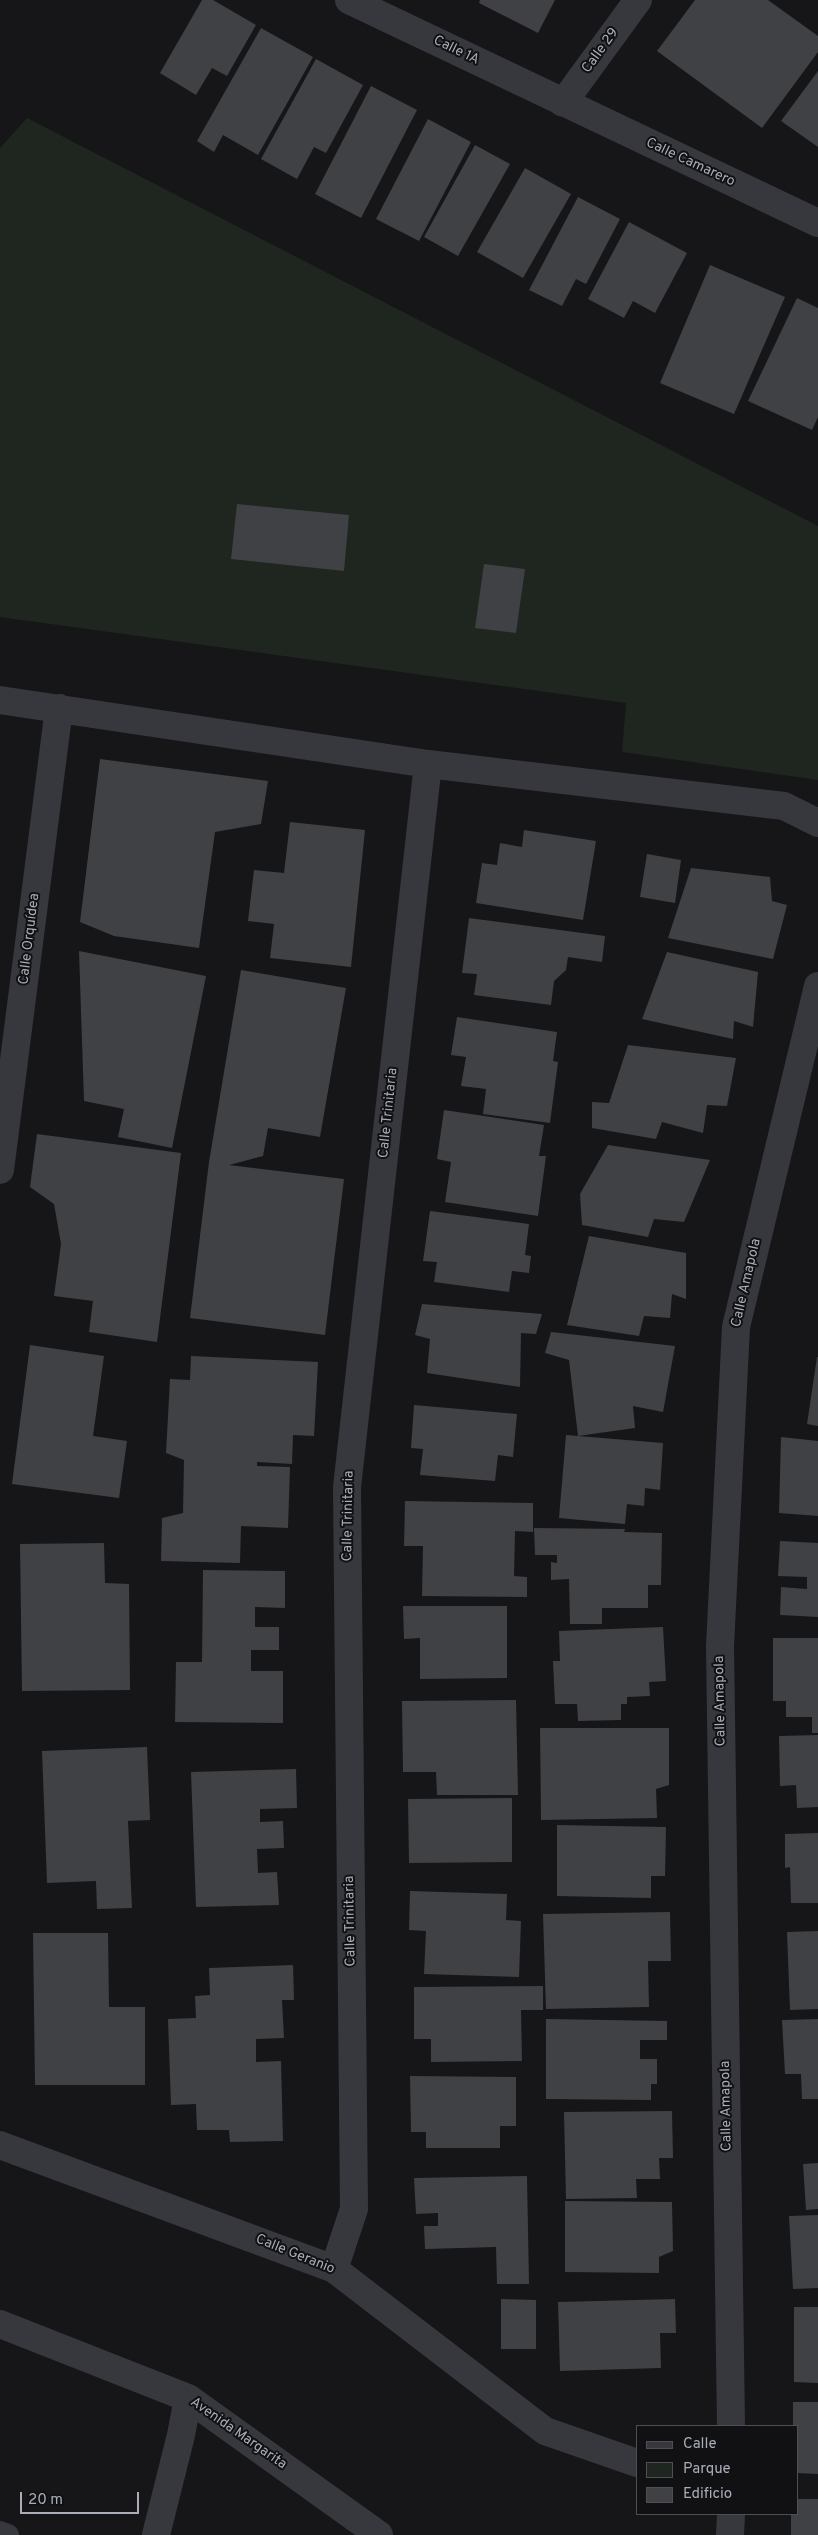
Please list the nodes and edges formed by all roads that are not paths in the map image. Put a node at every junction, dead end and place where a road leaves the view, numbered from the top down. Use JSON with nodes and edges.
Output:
{"nodes":[{"id":1,"x":349,"y":0,"type":"edge"},
{"id":2,"x":638,"y":0,"type":"edge"},
{"id":3,"x":563,"y":103,"type":"junction"},
{"id":4,"x":818,"y":223,"type":"edge"},
{"id":5,"x":0,"y":700,"type":"edge"},
{"id":6,"x":59,"y":708,"type":"junction"},
{"id":7,"x":428,"y":764,"type":"junction"},
{"id":8,"x":818,"y":823,"type":"edge"},
{"id":9,"x":818,"y":986,"type":"edge"},
{"id":10,"x":0,"y":1170,"type":"edge"},
{"id":11,"x":0,"y":2145,"type":"edge"},
{"id":12,"x":334,"y":2269,"type":"junction"},
{"id":13,"x":0,"y":2324,"type":"edge"},
{"id":14,"x":188,"y":2398,"type":"junction"},
{"id":15,"x":732,"y":2425,"type":"edge"},
{"id":16,"x":636,"y":2463,"type":"edge"},
{"id":17,"x":731,"y":2515,"type":"edge"},
{"id":18,"x":0,"y":2532,"type":"edge"},
{"id":19,"x":8,"y":2535,"type":"edge"},
{"id":20,"x":156,"y":2535,"type":"edge"},
{"id":21,"x":379,"y":2535,"type":"edge"},
{"id":22,"x":730,"y":2535,"type":"edge"}],
"edges":[{"from":1,"to":3,"type":"street","name":"Calle 1A"},
{"from":2,"to":3,"type":"street","name":"Calle 29"},
{"from":3,"to":4,"type":"street","name":"Calle Camarero"},
{"from":5,"to":6,"type":"street"},
{"from":6,"to":7,"type":"street"},
{"from":6,"to":10,"type":"street","name":"Calle Orquídea"},
{"from":7,"to":8,"type":"street"},
{"from":7,"to":12,"type":"street","name":"Calle Trinitaria"},
{"from":9,"to":15,"type":"street","name":"Calle Amapola"},
{"from":11,"to":12,"type":"street","name":"Calle Geranio"},
{"from":12,"to":16,"type":"street","name":"Calle Geranio"},
{"from":13,"to":14,"type":"street","name":"Avenida Margarita"},
{"from":14,"to":20,"type":"street"},
{"from":14,"to":21,"type":"street","name":"Avenida Margarita"},
{"from":17,"to":22,"type":"street"},
{"from":18,"to":19,"type":"lane"}]}
